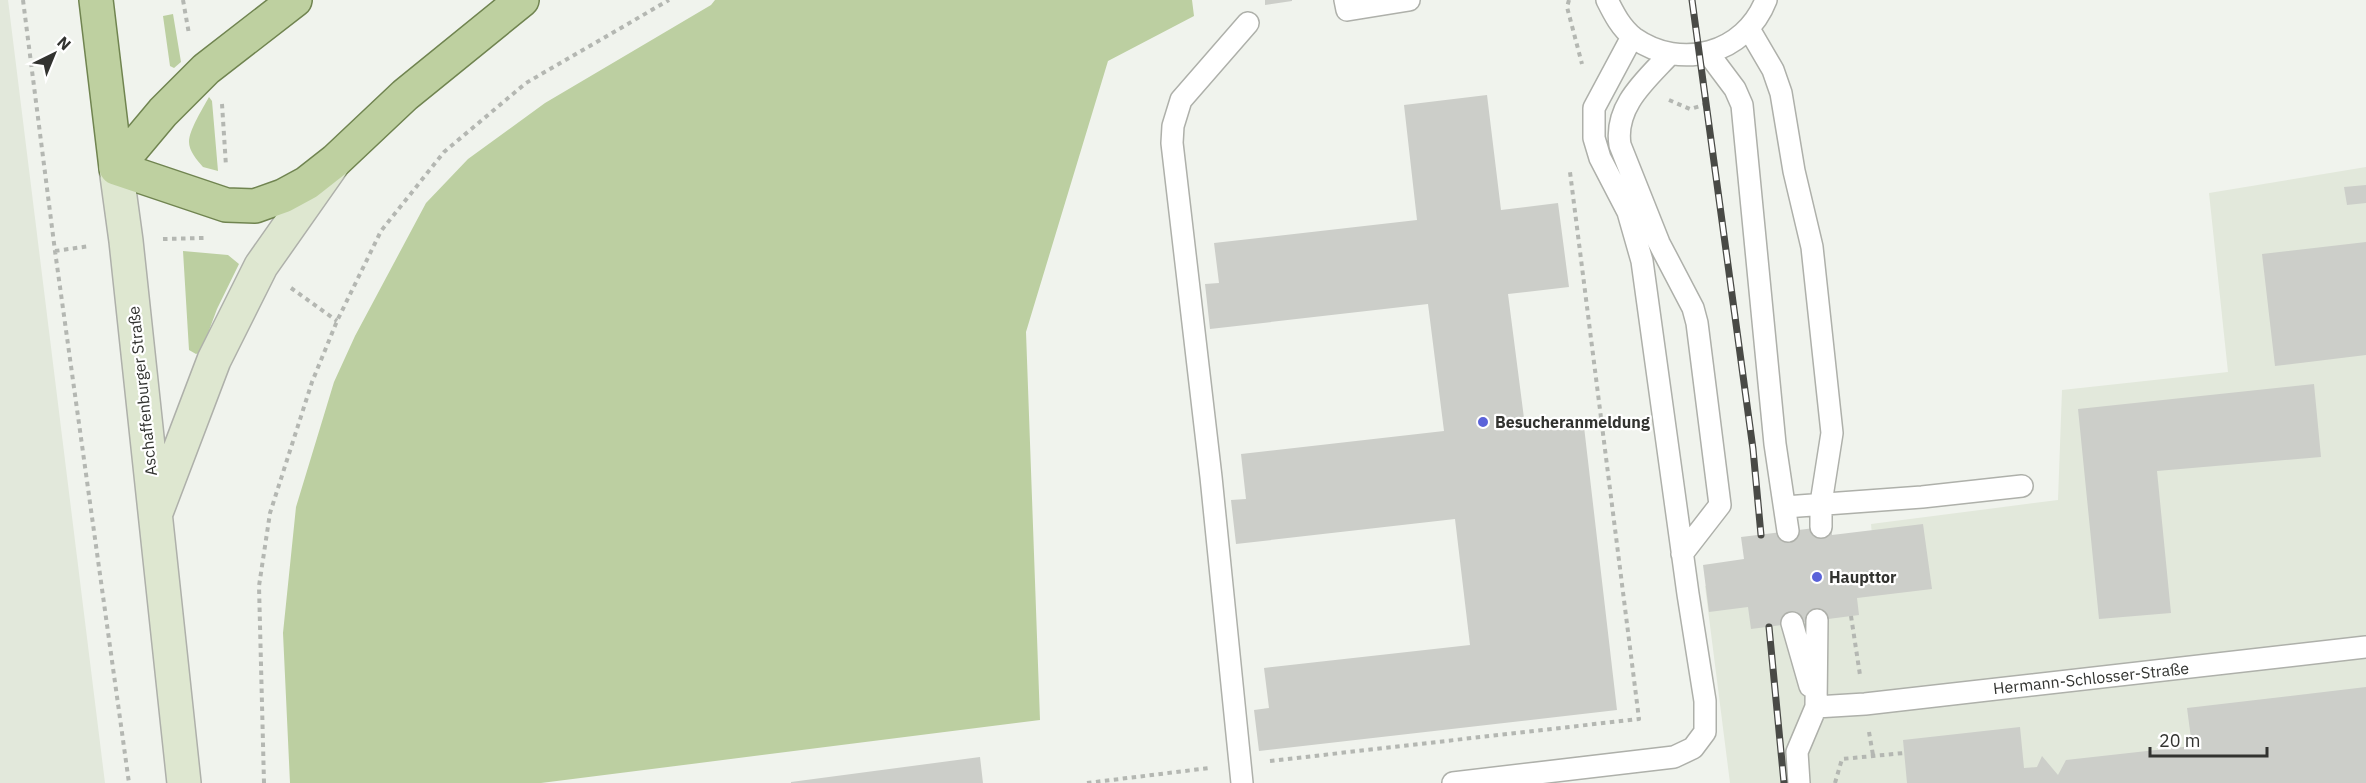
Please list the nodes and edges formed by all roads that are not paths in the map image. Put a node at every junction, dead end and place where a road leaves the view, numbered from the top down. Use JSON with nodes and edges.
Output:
{"nodes":[{"id":1,"x":96,"y":0,"type":"edge"},
{"id":2,"x":295,"y":0,"type":"edge"},
{"id":3,"x":522,"y":0,"type":"edge"},
{"id":4,"x":1345,"y":0,"type":"edge"},
{"id":5,"x":1409,"y":0,"type":"edge"},
{"id":6,"x":1607,"y":0,"type":"edge"},
{"id":7,"x":1766,"y":0,"type":"edge"},
{"id":8,"x":1248,"y":23,"type":"dead end"},
{"id":9,"x":1749,"y":29,"type":"junction"},
{"id":10,"x":1632,"y":37,"type":"junction"},
{"id":11,"x":1708,"y":52,"type":"junction"},
{"id":12,"x":1670,"y":54,"type":"junction"},
{"id":13,"x":335,"y":161,"type":"junction"},
{"id":14,"x":116,"y":168,"type":"junction"},
{"id":15,"x":2022,"y":486,"type":"dead end"},
{"id":16,"x":1821,"y":503,"type":"junction"},
{"id":17,"x":1785,"y":507,"type":"junction"},
{"id":18,"x":155,"y":515,"type":"junction"},
{"id":19,"x":1821,"y":527,"type":"dead end"},
{"id":20,"x":1788,"y":531,"type":"dead end"},
{"id":21,"x":1682,"y":554,"type":"junction"},
{"id":22,"x":1817,"y":620,"type":"dead end"},
{"id":23,"x":1792,"y":623,"type":"dead end"},
{"id":24,"x":2366,"y":647,"type":"edge"},
{"id":25,"x":1816,"y":707,"type":"junction"},
{"id":26,"x":1241,"y":774,"type":"edge"},
{"id":27,"x":184,"y":783,"type":"edge"},
{"id":28,"x":1453,"y":783,"type":"edge"},
{"id":29,"x":1799,"y":783,"type":"edge"}],
"edges":[{"from":1,"to":14,"type":"main road","name":"Aschaffenburger Straße"},
{"from":2,"to":14,"type":"main road"},
{"from":3,"to":13,"type":"main road"},
{"from":4,"to":5,"type":"lane"},
{"from":6,"to":10,"type":"lane"},
{"from":7,"to":9,"type":"lane"},
{"from":8,"to":26,"type":"lane"},
{"from":9,"to":11,"type":"lane"},
{"from":9,"to":16,"type":"lane"},
{"from":10,"to":12,"type":"lane"},
{"from":10,"to":21,"type":"lane"},
{"from":11,"to":12,"type":"lane"},
{"from":11,"to":17,"type":"lane"},
{"from":12,"to":21,"type":"lane"},
{"from":13,"to":14,"type":"main road"},
{"from":13,"to":18,"type":"main road"},
{"from":14,"to":18,"type":"main road","name":"Aschaffenburger Straße"},
{"from":15,"to":16,"type":"lane"},
{"from":16,"to":17,"type":"lane"},
{"from":16,"to":19,"type":"lane"},
{"from":17,"to":20,"type":"lane"},
{"from":18,"to":27,"type":"main road","name":"Aschaffenburger Straße"},
{"from":21,"to":28,"type":"lane"},
{"from":22,"to":25,"type":"lane"},
{"from":23,"to":25,"type":"lane"},
{"from":24,"to":25,"type":"lane","name":"Hermann-Schlosser-Straße"},
{"from":25,"to":29,"type":"lane"}]}
